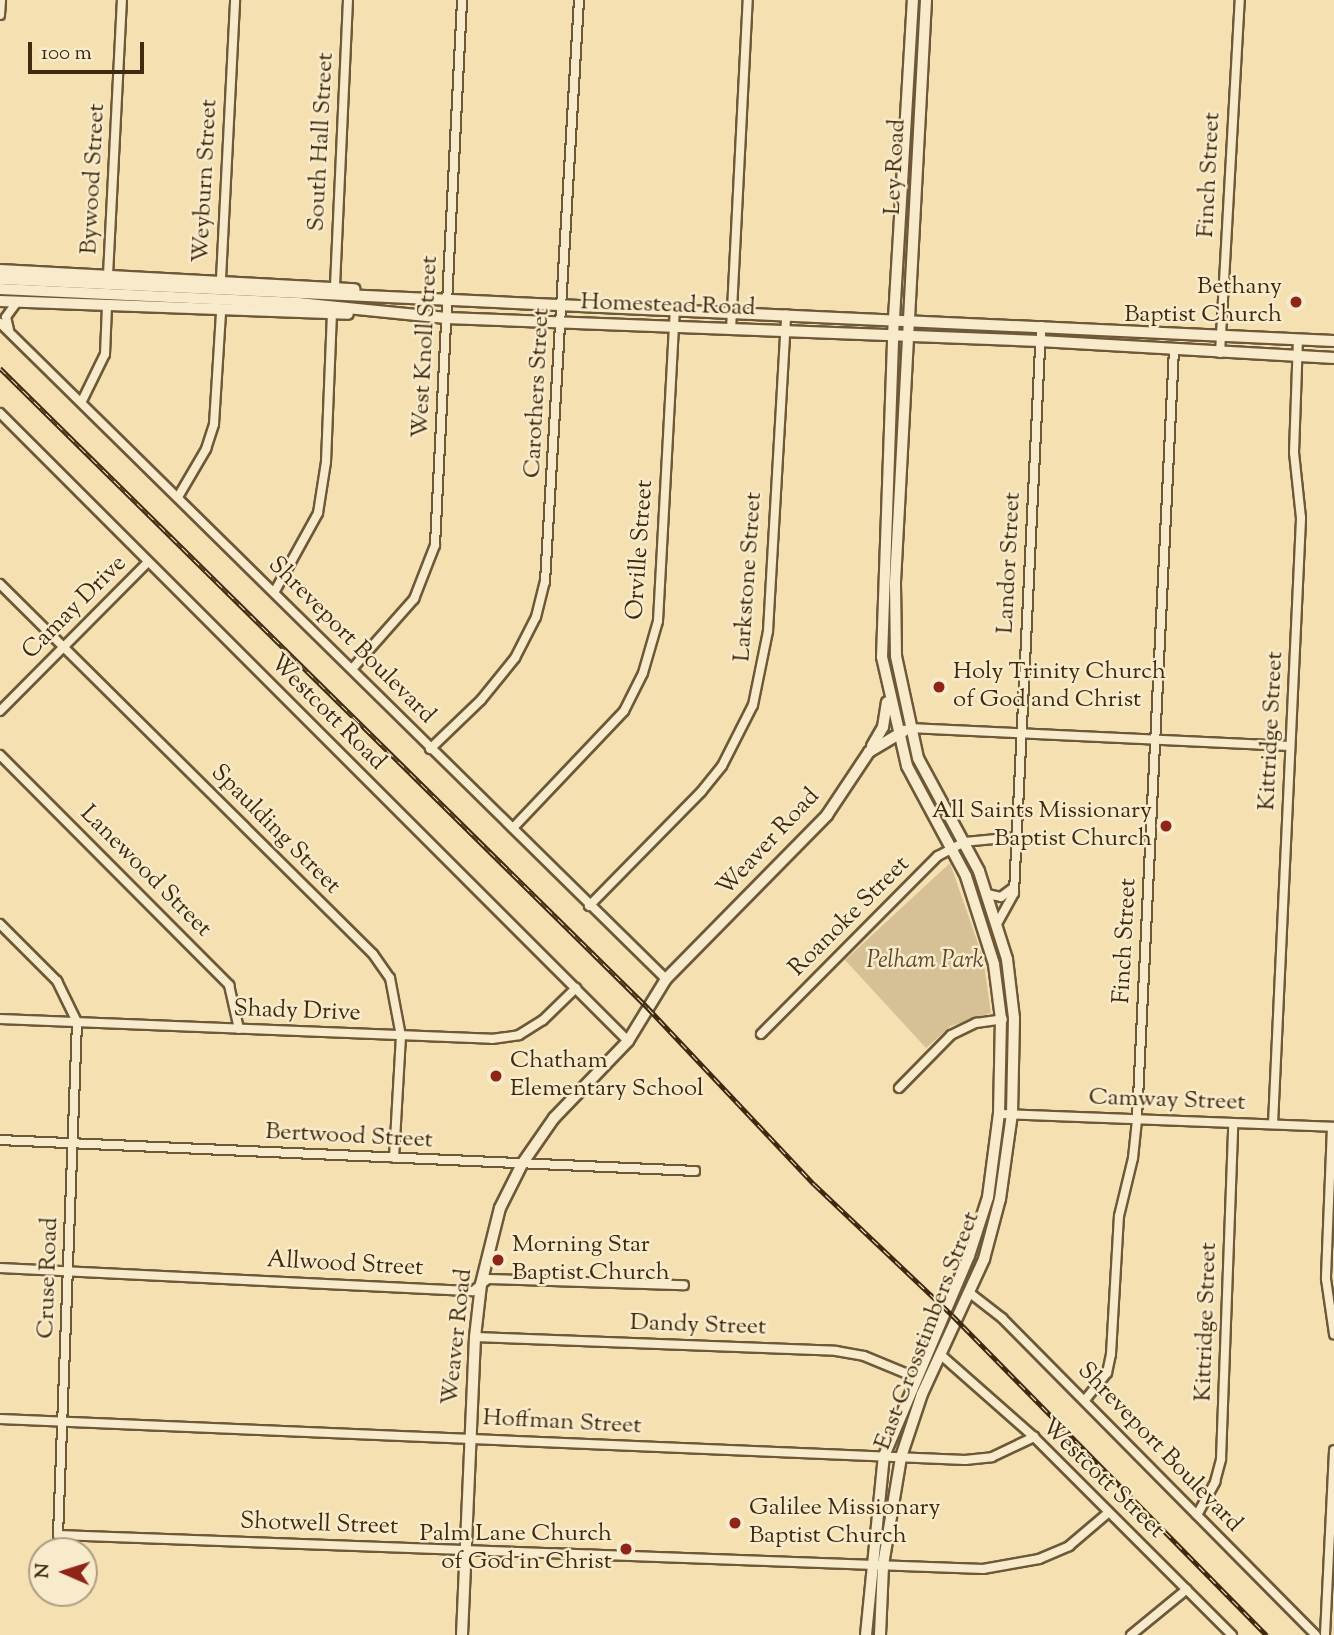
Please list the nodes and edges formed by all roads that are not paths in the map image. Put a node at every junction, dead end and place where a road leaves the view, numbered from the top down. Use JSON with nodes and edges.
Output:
{"nodes":[{"id":1,"x":1,"y":0,"type":"edge"},
{"id":2,"x":122,"y":0,"type":"edge"},
{"id":3,"x":235,"y":0,"type":"edge"},
{"id":4,"x":348,"y":0,"type":"edge"},
{"id":5,"x":462,"y":0,"type":"edge"},
{"id":6,"x":579,"y":0,"type":"edge"},
{"id":7,"x":748,"y":0,"type":"edge"},
{"id":8,"x":913,"y":0,"type":"edge"},
{"id":9,"x":926,"y":0,"type":"edge"},
{"id":10,"x":1240,"y":0,"type":"edge"},
{"id":11,"x":0,"y":15,"type":"edge"},
{"id":12,"x":908,"y":70,"type":"junction"},
{"id":13,"x":922,"y":71,"type":"junction"},
{"id":14,"x":904,"y":158,"type":"junction"},
{"id":15,"x":917,"y":160,"type":"junction"},
{"id":16,"x":0,"y":270,"type":"edge"},
{"id":17,"x":0,"y":279,"type":"edge"},
{"id":18,"x":221,"y":279,"type":"junction"},
{"id":19,"x":335,"y":286,"type":"junction"},
{"id":20,"x":0,"y":289,"type":"edge"},
{"id":21,"x":107,"y":290,"type":"junction"},
{"id":22,"x":391,"y":296,"type":"junction"},
{"id":23,"x":447,"y":298,"type":"junction"},
{"id":24,"x":0,"y":301,"type":"edge"},
{"id":25,"x":17,"y":302,"type":"junction"},
{"id":26,"x":562,"y":303,"type":"junction"},
{"id":27,"x":675,"y":309,"type":"junction"},
{"id":28,"x":220,"y":312,"type":"junction"},
{"id":29,"x":390,"y":312,"type":"junction"},
{"id":30,"x":732,"y":312,"type":"junction"},
{"id":31,"x":332,"y":314,"type":"junction"},
{"id":32,"x":786,"y":315,"type":"junction"},
{"id":33,"x":446,"y":318,"type":"junction"},
{"id":34,"x":894,"y":319,"type":"junction"},
{"id":35,"x":909,"y":320,"type":"junction"},
{"id":36,"x":0,"y":323,"type":"edge"},
{"id":37,"x":560,"y":323,"type":"junction"},
{"id":38,"x":1041,"y":326,"type":"junction"},
{"id":39,"x":672,"y":329,"type":"junction"},
{"id":40,"x":9,"y":330,"type":"junction"},
{"id":41,"x":731,"y":330,"type":"junction"},
{"id":42,"x":785,"y":331,"type":"junction"},
{"id":43,"x":892,"y":335,"type":"junction"},
{"id":44,"x":908,"y":335,"type":"junction"},
{"id":45,"x":1220,"y":336,"type":"junction"},
{"id":46,"x":1298,"y":340,"type":"junction"},
{"id":47,"x":1040,"y":341,"type":"junction"},
{"id":48,"x":1334,"y":341,"type":"edge"},
{"id":49,"x":1174,"y":348,"type":"junction"},
{"id":50,"x":1220,"y":353,"type":"junction"},
{"id":51,"x":1298,"y":357,"type":"junction"},
{"id":52,"x":1334,"y":358,"type":"edge"},
{"id":53,"x":82,"y":401,"type":"junction"},
{"id":54,"x":0,"y":413,"type":"edge"},
{"id":55,"x":178,"y":496,"type":"junction"},
{"id":56,"x":883,"y":547,"type":"junction"},
{"id":57,"x":896,"y":549,"type":"junction"},
{"id":58,"x":148,"y":562,"type":"junction"},
{"id":59,"x":0,"y":584,"type":"edge"},
{"id":60,"x":275,"y":591,"type":"junction"},
{"id":61,"x":64,"y":647,"type":"junction"},
{"id":62,"x":352,"y":668,"type":"junction"},
{"id":63,"x":888,"y":694,"type":"junction"},
{"id":64,"x":0,"y":711,"type":"edge"},
{"id":65,"x":903,"y":731,"type":"junction"},
{"id":66,"x":1021,"y":732,"type":"junction"},
{"id":67,"x":1155,"y":739,"type":"junction"},
{"id":68,"x":1290,"y":747,"type":"junction"},
{"id":69,"x":430,"y":749,"type":"junction"},
{"id":70,"x":869,"y":752,"type":"junction"},
{"id":71,"x":0,"y":755,"type":"edge"},
{"id":72,"x":513,"y":828,"type":"junction"},
{"id":73,"x":1016,"y":837,"type":"junction"},
{"id":74,"x":964,"y":842,"type":"junction"},
{"id":75,"x":951,"y":848,"type":"junction"},
{"id":76,"x":1013,"y":888,"type":"junction"},
{"id":77,"x":988,"y":894,"type":"junction"},
{"id":78,"x":589,"y":906,"type":"junction"},
{"id":79,"x":998,"y":922,"type":"junction"},
{"id":80,"x":0,"y":924,"type":"edge"},
{"id":81,"x":666,"y":979,"type":"junction"},
{"id":82,"x":576,"y":988,"type":"junction"},
{"id":83,"x":1014,"y":1018,"type":"junction"},
{"id":84,"x":0,"y":1019,"type":"edge"},
{"id":85,"x":1001,"y":1019,"type":"junction"},
{"id":86,"x":77,"y":1022,"type":"junction"},
{"id":87,"x":239,"y":1028,"type":"junction"},
{"id":88,"x":761,"y":1034,"type":"dead end"},
{"id":89,"x":401,"y":1035,"type":"junction"},
{"id":90,"x":628,"y":1041,"type":"junction"},
{"id":91,"x":898,"y":1088,"type":"dead end"},
{"id":92,"x":999,"y":1114,"type":"junction"},
{"id":93,"x":1012,"y":1114,"type":"junction"},
{"id":94,"x":1137,"y":1119,"type":"junction"},
{"id":95,"x":1273,"y":1124,"type":"junction"},
{"id":96,"x":1233,"y":1125,"type":"junction"},
{"id":97,"x":1333,"y":1127,"type":"edge"},
{"id":98,"x":0,"y":1140,"type":"edge"},
{"id":99,"x":74,"y":1143,"type":"junction"},
{"id":100,"x":394,"y":1158,"type":"junction"},
{"id":101,"x":522,"y":1164,"type":"junction"},
{"id":102,"x":695,"y":1171,"type":"dead end"},
{"id":103,"x":0,"y":1268,"type":"edge"},
{"id":104,"x":69,"y":1271,"type":"junction"},
{"id":105,"x":481,"y":1284,"type":"junction"},
{"id":106,"x":684,"y":1285,"type":"dead end"},
{"id":107,"x":970,"y":1293,"type":"junction"},
{"id":108,"x":1334,"y":1334,"type":"edge"},
{"id":109,"x":475,"y":1337,"type":"junction"},
{"id":110,"x":941,"y":1355,"type":"junction"},
{"id":111,"x":915,"y":1377,"type":"junction"},
{"id":112,"x":1085,"y":1400,"type":"junction"},
{"id":113,"x":0,"y":1419,"type":"edge"},
{"id":114,"x":63,"y":1422,"type":"junction"},
{"id":115,"x":1034,"y":1437,"type":"junction"},
{"id":116,"x":470,"y":1438,"type":"junction"},
{"id":117,"x":1334,"y":1450,"type":"edge"},
{"id":118,"x":884,"y":1456,"type":"junction"},
{"id":119,"x":901,"y":1457,"type":"junction"},
{"id":120,"x":1109,"y":1512,"type":"junction"},
{"id":121,"x":1197,"y":1515,"type":"junction"},
{"id":122,"x":1333,"y":1517,"type":"edge"},
{"id":123,"x":58,"y":1535,"type":"joint"},
{"id":124,"x":466,"y":1549,"type":"junction"},
{"id":125,"x":870,"y":1565,"type":"junction"},
{"id":126,"x":883,"y":1565,"type":"junction"},
{"id":127,"x":1187,"y":1589,"type":"junction"},
{"id":128,"x":462,"y":1635,"type":"edge"},
{"id":129,"x":866,"y":1635,"type":"edge"},
{"id":130,"x":880,"y":1635,"type":"edge"},
{"id":131,"x":1131,"y":1635,"type":"edge"},
{"id":132,"x":1232,"y":1635,"type":"edge"},
{"id":133,"x":1316,"y":1635,"type":"edge"},
{"id":134,"x":1325,"y":1635,"type":"edge"}],
"edges":[{"from":1,"to":11,"type":"street"},
{"from":2,"to":21,"type":"street","name":"Bywood Street"},
{"from":3,"to":18,"type":"street","name":"Weyburn Street"},
{"from":4,"to":19,"type":"street","name":"South Hall Street"},
{"from":5,"to":23,"type":"street","name":"West Knoll Street"},
{"from":6,"to":26,"type":"street","name":"Carothers Street"},
{"from":7,"to":30,"type":"street"},
{"from":8,"to":12,"type":"main road","name":"Ley Road"},
{"from":9,"to":13,"type":"main road","name":"Ley Road"},
{"from":10,"to":45,"type":"street","name":"Finch Street"},
{"from":12,"to":13,"type":"main road"},
{"from":12,"to":14,"type":"main road","name":"Ley Road"},
{"from":13,"to":15,"type":"main road","name":"Ley Road"},
{"from":14,"to":15,"type":"main road"},
{"from":14,"to":34,"type":"main road","name":"Ley Road"},
{"from":15,"to":35,"type":"main road","name":"Ley Road"},
{"from":16,"to":21,"type":"main road"},
{"from":17,"to":21,"type":"main road","name":"Homestead Road"},
{"from":18,"to":19,"type":"main road"},
{"from":18,"to":21,"type":"main road"},
{"from":19,"to":22,"type":"main road"},
{"from":20,"to":21,"type":"main road","name":"Homestead Road"},
{"from":21,"to":22,"type":"main road","name":"Homestead Road"},
{"from":21,"to":25,"type":"main road"},
{"from":21,"to":28,"type":"main road"},
{"from":21,"to":29,"type":"main road","name":"Homestead Road"},
{"from":21,"to":53,"type":"street","name":"Bywood Street"},
{"from":22,"to":23,"type":"main road","name":"Homestead Road"},
{"from":23,"to":26,"type":"main road","name":"Homestead Road"},
{"from":23,"to":33,"type":"street","name":"West Knoll Street"},
{"from":24,"to":25,"type":"main road"},
{"from":25,"to":40,"type":"street"},
{"from":26,"to":27,"type":"main road","name":"Homestead Road"},
{"from":26,"to":37,"type":"street","name":"Carothers Street"},
{"from":27,"to":30,"type":"main road","name":"Homestead Road"},
{"from":27,"to":39,"type":"street","name":"Orville Street"},
{"from":28,"to":31,"type":"main road"},
{"from":28,"to":55,"type":"street"},
{"from":29,"to":31,"type":"main road"},
{"from":29,"to":33,"type":"main road","name":"Homestead Road"},
{"from":30,"to":32,"type":"main road","name":"Homestead Road"},
{"from":30,"to":41,"type":"street"},
{"from":31,"to":60,"type":"street"},
{"from":32,"to":34,"type":"main road","name":"Homestead Road"},
{"from":32,"to":42,"type":"street","name":"Larkstone Street"},
{"from":33,"to":37,"type":"main road","name":"Homestead Road"},
{"from":33,"to":62,"type":"street","name":"West Knoll Street"},
{"from":34,"to":35,"type":"main road","name":"Homestead Road"},
{"from":34,"to":43,"type":"main road","name":"Ley Road"},
{"from":35,"to":38,"type":"main road","name":"Homestead Road"},
{"from":35,"to":44,"type":"main road","name":"Ley Road"},
{"from":36,"to":40,"type":"street","name":"Shreveport Boulevard"},
{"from":37,"to":39,"type":"main road","name":"Homestead Road"},
{"from":37,"to":69,"type":"street","name":"Carothers Street"},
{"from":38,"to":45,"type":"main road","name":"Homestead Road"},
{"from":38,"to":47,"type":"street","name":"Landor Street"},
{"from":39,"to":41,"type":"main road","name":"Homestead Road"},
{"from":39,"to":72,"type":"street","name":"Orville Street"},
{"from":40,"to":53,"type":"street","name":"Shreveport Boulevard"},
{"from":41,"to":42,"type":"main road","name":"Homestead Road"},
{"from":42,"to":43,"type":"main road","name":"Homestead Road"},
{"from":42,"to":78,"type":"street","name":"Larkstone Street"},
{"from":43,"to":44,"type":"main road","name":"Homestead Road"},
{"from":43,"to":56,"type":"main road"},
{"from":44,"to":47,"type":"main road","name":"Homestead Road"},
{"from":44,"to":57,"type":"main road"},
{"from":45,"to":46,"type":"main road","name":"Homestead Road"},
{"from":45,"to":50,"type":"street","name":"Finch Street"},
{"from":46,"to":48,"type":"main road","name":"Homestead Road"},
{"from":46,"to":51,"type":"street","name":"Kittridge Street"},
{"from":47,"to":49,"type":"main road","name":"Homestead Road"},
{"from":47,"to":66,"type":"street","name":"Landor Street"},
{"from":49,"to":50,"type":"main road","name":"Homestead Road"},
{"from":49,"to":67,"type":"street","name":"Finch Street"},
{"from":50,"to":51,"type":"main road","name":"Homestead Road"},
{"from":51,"to":52,"type":"main road","name":"Homestead Road"},
{"from":51,"to":68,"type":"street","name":"Kittridge Street"},
{"from":53,"to":55,"type":"street","name":"Shreveport Boulevard"},
{"from":54,"to":58,"type":"street","name":"Westcott Road"},
{"from":55,"to":60,"type":"street","name":"Shreveport Boulevard"},
{"from":56,"to":57,"type":"main road"},
{"from":56,"to":63,"type":"main road"},
{"from":57,"to":65,"type":"main road"},
{"from":58,"to":61,"type":"street","name":"Camay Drive"},
{"from":58,"to":82,"type":"street","name":"Westcott Road"},
{"from":59,"to":61,"type":"street","name":"Spaulding Street"},
{"from":60,"to":62,"type":"street","name":"Shreveport Boulevard"},
{"from":61,"to":64,"type":"street","name":"Camay Drive"},
{"from":61,"to":89,"type":"street","name":"Spaulding Street"},
{"from":62,"to":69,"type":"street","name":"Shreveport Boulevard"},
{"from":63,"to":65,"type":"main road"},
{"from":63,"to":70,"type":"main road"},
{"from":65,"to":66,"type":"street"},
{"from":65,"to":70,"type":"main road","name":"Weaver Road"},
{"from":65,"to":74,"type":"main road","name":"East Crosstimbers Street"},
{"from":65,"to":75,"type":"main road","name":"East Crosstimbers Street"},
{"from":66,"to":67,"type":"street"},
{"from":66,"to":73,"type":"street","name":"Landor Street"},
{"from":67,"to":68,"type":"street"},
{"from":67,"to":94,"type":"street","name":"Finch Street"},
{"from":68,"to":95,"type":"street","name":"Kittridge Street"},
{"from":69,"to":72,"type":"street","name":"Shreveport Boulevard"},
{"from":70,"to":81,"type":"main road","name":"Weaver Road"},
{"from":71,"to":87,"type":"street","name":"Lanewood Street"},
{"from":72,"to":78,"type":"street","name":"Shreveport Boulevard"},
{"from":73,"to":74,"type":"street","name":"Roanoke Street"},
{"from":73,"to":76,"type":"street","name":"Landor Street"},
{"from":74,"to":75,"type":"street","name":"Roanoke Street"},
{"from":74,"to":77,"type":"main road","name":"East Crosstimbers Street"},
{"from":75,"to":85,"type":"main road","name":"East Crosstimbers Street"},
{"from":75,"to":88,"type":"street","name":"Roanoke Street"},
{"from":76,"to":77,"type":"street"},
{"from":76,"to":79,"type":"street","name":"Landor Street"},
{"from":77,"to":79,"type":"main road","name":"East Crosstimbers Street"},
{"from":78,"to":81,"type":"street","name":"Shreveport Boulevard"},
{"from":79,"to":83,"type":"main road","name":"East Crosstimbers Street"},
{"from":80,"to":86,"type":"street"},
{"from":81,"to":90,"type":"main road","name":"Weaver Road"},
{"from":82,"to":89,"type":"street","name":"Shady Drive"},
{"from":82,"to":90,"type":"street","name":"Westcott Road"},
{"from":83,"to":85,"type":"street"},
{"from":83,"to":93,"type":"main road","name":"East Crosstimbers Street"},
{"from":84,"to":86,"type":"street","name":"Shady Drive"},
{"from":85,"to":91,"type":"street"},
{"from":85,"to":92,"type":"main road","name":"East Crosstimbers Street"},
{"from":86,"to":87,"type":"street","name":"Shady Drive"},
{"from":86,"to":99,"type":"street","name":"Cruse Road"},
{"from":87,"to":89,"type":"street","name":"Shady Drive"},
{"from":89,"to":100,"type":"street","name":"Spaulding Street"},
{"from":90,"to":101,"type":"main road","name":"Weaver Road"},
{"from":92,"to":93,"type":"street","name":"Camway Street"},
{"from":92,"to":111,"type":"main road","name":"East Crosstimbers Street"},
{"from":93,"to":94,"type":"street","name":"Camway Street"},
{"from":93,"to":107,"type":"main road","name":"East Crosstimbers Street"},
{"from":94,"to":96,"type":"street","name":"Camway Street"},
{"from":94,"to":112,"type":"street","name":"Finch Street"},
{"from":95,"to":96,"type":"street","name":"Camway Street"},
{"from":95,"to":97,"type":"street","name":"Camway Street"},
{"from":96,"to":121,"type":"street","name":"Kittridge Street"},
{"from":97,"to":108,"type":"street"},
{"from":98,"to":99,"type":"street","name":"Bertwood Street"},
{"from":99,"to":100,"type":"street","name":"Bertwood Street"},
{"from":99,"to":104,"type":"street","name":"Cruse Road"},
{"from":100,"to":101,"type":"street","name":"Bertwood Street"},
{"from":101,"to":102,"type":"street","name":"Bertwood Street"},
{"from":101,"to":105,"type":"main road","name":"Weaver Road"},
{"from":103,"to":104,"type":"street","name":"Allwood Street"},
{"from":104,"to":105,"type":"street","name":"Allwood Street"},
{"from":104,"to":114,"type":"street","name":"Cruse Road"},
{"from":105,"to":106,"type":"street","name":"Allwood Street"},
{"from":105,"to":109,"type":"main road","name":"Weaver Road"},
{"from":107,"to":110,"type":"main road","name":"East Crosstimbers Street"},
{"from":107,"to":112,"type":"street","name":"Shreveport Boulevard"},
{"from":109,"to":111,"type":"street","name":"Dandy Street"},
{"from":109,"to":116,"type":"main road","name":"Weaver Road"},
{"from":110,"to":115,"type":"street","name":"Westcott Street"},
{"from":110,"to":119,"type":"main road","name":"East Crosstimbers Street"},
{"from":111,"to":118,"type":"main road","name":"East Crosstimbers Street"},
{"from":112,"to":121,"type":"street","name":"Shreveport Boulevard"},
{"from":113,"to":114,"type":"street","name":"Hoffman Street"},
{"from":114,"to":116,"type":"street","name":"Hoffman Street"},
{"from":114,"to":123,"type":"street","name":"Cruse Road"},
{"from":115,"to":119,"type":"street","name":"Hoffman Street"},
{"from":115,"to":120,"type":"street","name":"Westcott Street"},
{"from":116,"to":118,"type":"street","name":"Hoffman Street"},
{"from":116,"to":124,"type":"main road","name":"Weaver Road"},
{"from":117,"to":122,"type":"street"},
{"from":118,"to":119,"type":"street","name":"Hoffman Street"},
{"from":118,"to":125,"type":"main road","name":"East Crosstimbers Street"},
{"from":119,"to":126,"type":"main road","name":"East Crosstimbers Street"},
{"from":120,"to":126,"type":"street","name":"Shotwell Street"},
{"from":120,"to":127,"type":"street","name":"Westcott Street"},
{"from":121,"to":133,"type":"street","name":"Shreveport Boulevard"},
{"from":122,"to":134,"type":"street"},
{"from":123,"to":124,"type":"street","name":"Shotwell Street"},
{"from":124,"to":125,"type":"street","name":"Shotwell Street"},
{"from":124,"to":128,"type":"main road","name":"Weaver Road"},
{"from":125,"to":126,"type":"street","name":"Shotwell Street"},
{"from":125,"to":129,"type":"main road","name":"East Crosstimbers Street"},
{"from":126,"to":130,"type":"main road","name":"East Crosstimbers Street"},
{"from":127,"to":131,"type":"street"},
{"from":127,"to":132,"type":"street","name":"Westcott Street"}]}
